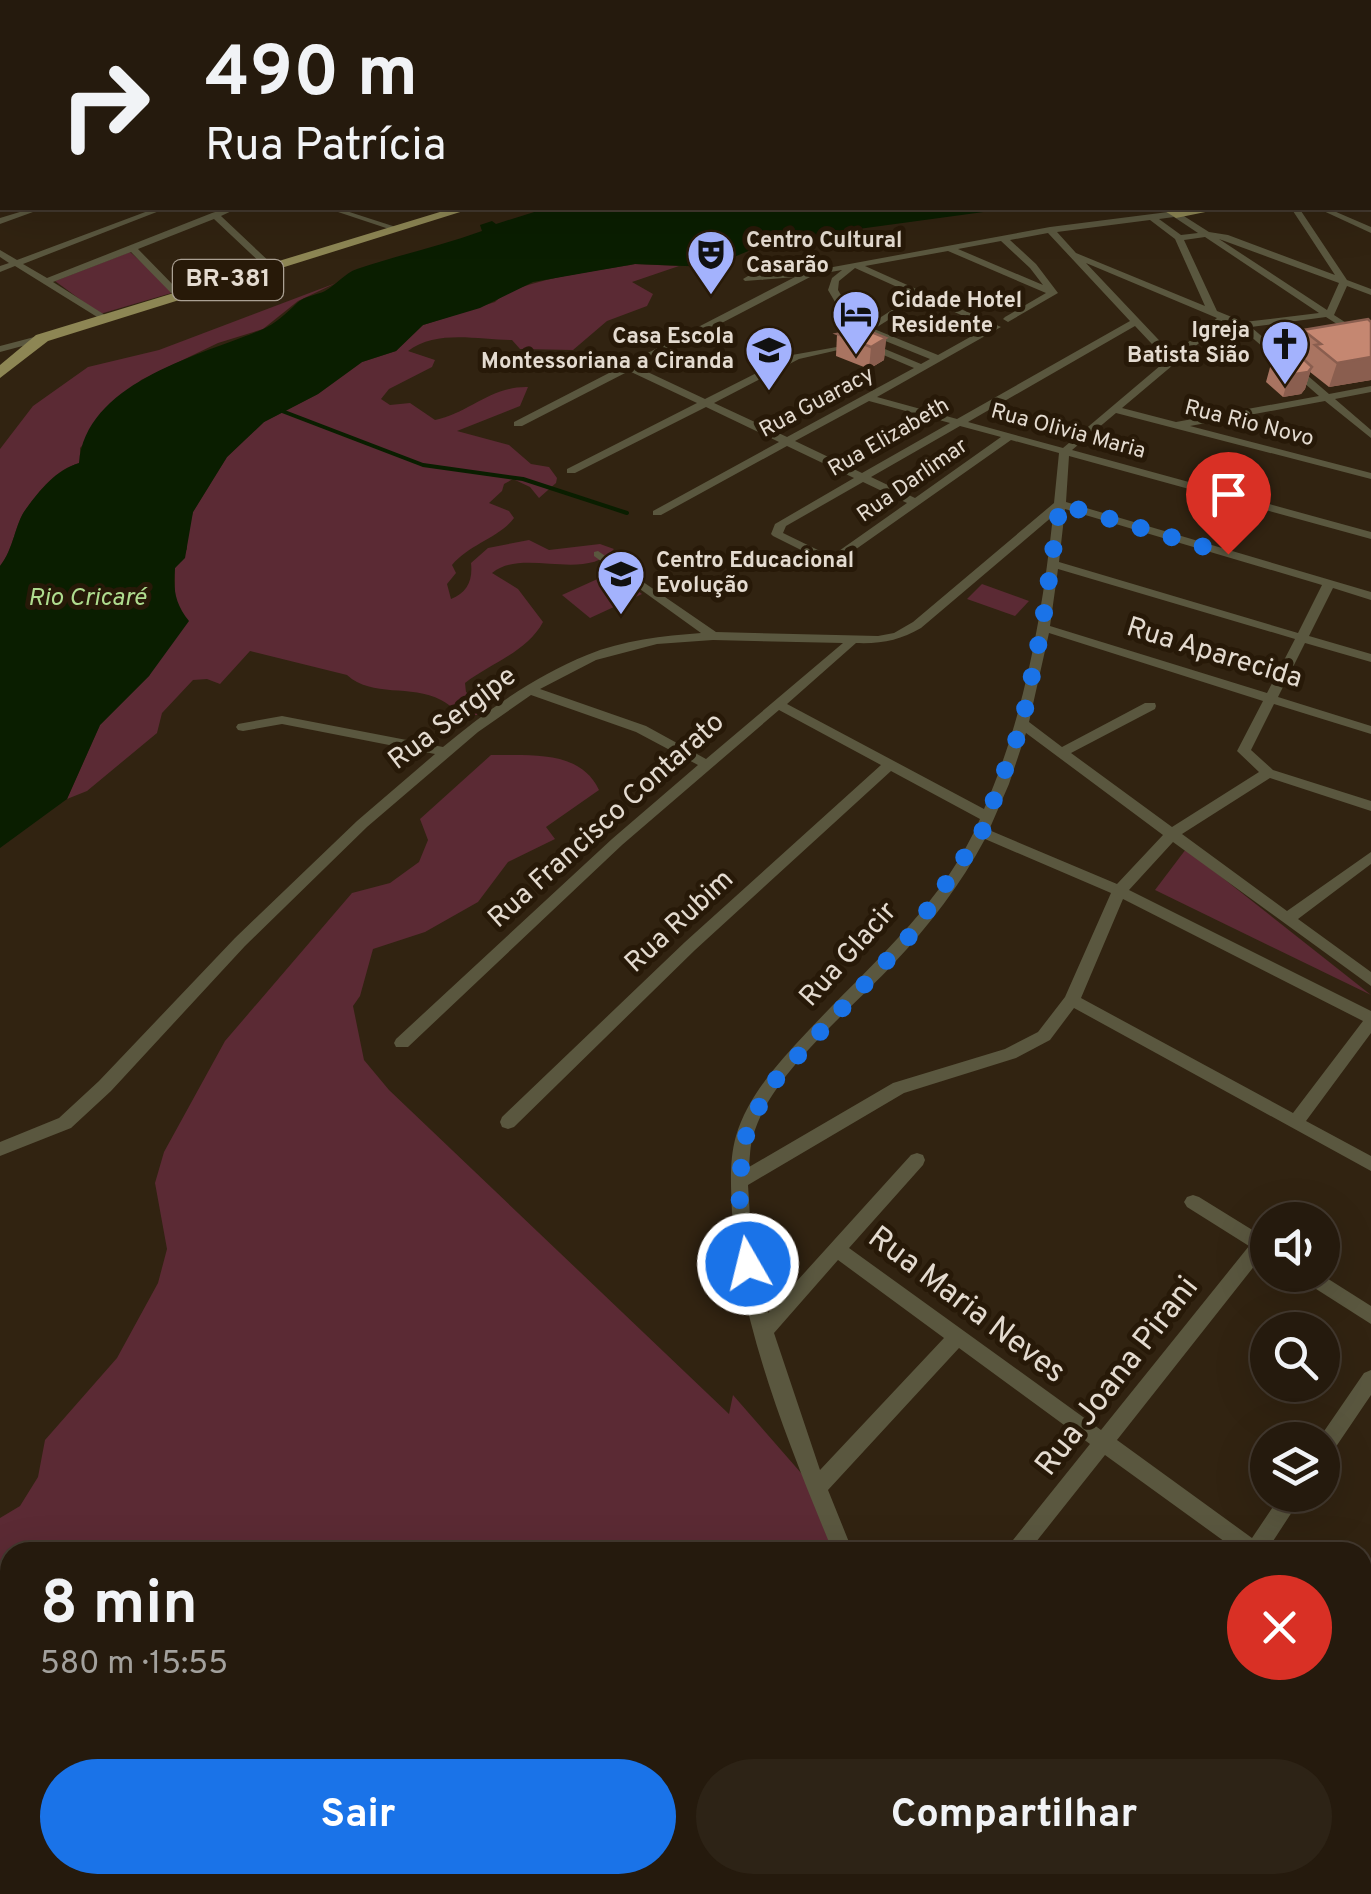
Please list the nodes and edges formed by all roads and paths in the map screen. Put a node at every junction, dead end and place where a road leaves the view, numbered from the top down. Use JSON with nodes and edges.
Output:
{"nodes":[{"id":1,"x":34,"y":210,"type":"edge"},
{"id":2,"x":158,"y":210,"type":"edge"},
{"id":3,"x":229,"y":210,"type":"edge"},
{"id":4,"x":336,"y":210,"type":"edge"},
{"id":5,"x":460,"y":210,"type":"edge"},
{"id":6,"x":1297,"y":210,"type":"edge"},
{"id":7,"x":1326,"y":210,"type":"edge"},
{"id":8,"x":1161,"y":211,"type":"edge"},
{"id":9,"x":215,"y":215,"type":"junction"},
{"id":10,"x":0,"y":222,"type":"edge"},
{"id":11,"x":398,"y":229,"type":"junction"},
{"id":12,"x":1050,"y":230,"type":"junction"},
{"id":13,"x":1371,"y":230,"type":"edge"},
{"id":14,"x":1206,"y":234,"type":"junction"},
{"id":15,"x":1003,"y":238,"type":"junction"},
{"id":16,"x":1179,"y":238,"type":"junction"},
{"id":17,"x":132,"y":248,"type":"junction"},
{"id":18,"x":948,"y":248,"type":"junction"},
{"id":19,"x":0,"y":253,"type":"edge"},
{"id":20,"x":1075,"y":255,"type":"junction"},
{"id":21,"x":15,"y":263,"type":"junction"},
{"id":22,"x":855,"y":266,"type":"junction"},
{"id":23,"x":270,"y":267,"type":"junction"},
{"id":24,"x":0,"y":269,"type":"edge"},
{"id":25,"x":812,"y":273,"type":"junction"},
{"id":26,"x":1040,"y":275,"type":"junction"},
{"id":27,"x":748,"y":279,"type":"dead end"},
{"id":28,"x":1020,"y":279,"type":"junction"},
{"id":29,"x":46,"y":282,"type":"junction"},
{"id":30,"x":1344,"y":282,"type":"junction"},
{"id":31,"x":1371,"y":292,"type":"edge"},
{"id":32,"x":1053,"y":293,"type":"junction"},
{"id":33,"x":178,"y":295,"type":"junction"},
{"id":34,"x":922,"y":295,"type":"junction"},
{"id":35,"x":1218,"y":314,"type":"junction"},
{"id":36,"x":1330,"y":314,"type":"junction"},
{"id":37,"x":102,"y":318,"type":"junction"},
{"id":38,"x":1008,"y":319,"type":"dead end"},
{"id":39,"x":1136,"y":321,"type":"junction"},
{"id":40,"x":1243,"y":325,"type":"junction"},
{"id":41,"x":863,"y":337,"type":"junction"},
{"id":42,"x":42,"y":338,"type":"junction"},
{"id":43,"x":1371,"y":343,"type":"edge"},
{"id":44,"x":0,"y":348,"type":"edge"},
{"id":45,"x":939,"y":359,"type":"junction"},
{"id":46,"x":1174,"y":362,"type":"junction"},
{"id":47,"x":630,"y":367,"type":"junction"},
{"id":48,"x":922,"y":368,"type":"junction"},
{"id":49,"x":0,"y":373,"type":"edge"},
{"id":50,"x":1371,"y":390,"type":"edge"},
{"id":51,"x":1325,"y":397,"type":"junction"},
{"id":52,"x":870,"y":398,"type":"junction"},
{"id":53,"x":706,"y":403,"type":"junction"},
{"id":54,"x":1116,"y":410,"type":"junction"},
{"id":55,"x":954,"y":422,"type":"junction"},
{"id":56,"x":518,"y":424,"type":"dead end"},
{"id":57,"x":1174,"y":426,"type":"junction"},
{"id":58,"x":1371,"y":435,"type":"edge"},
{"id":59,"x":1009,"y":437,"type":"junction"},
{"id":60,"x":790,"y":440,"type":"junction"},
{"id":61,"x":1064,"y":452,"type":"junction"},
{"id":62,"x":571,"y":472,"type":"dead end"},
{"id":63,"x":864,"y":476,"type":"junction"},
{"id":64,"x":1371,"y":476,"type":"edge"},
{"id":65,"x":916,"y":503,"type":"junction"},
{"id":66,"x":1060,"y":504,"type":"junction"},
{"id":67,"x":656,"y":513,"type":"dead end"},
{"id":68,"x":1371,"y":536,"type":"edge"},
{"id":69,"x":598,"y":554,"type":"dead end"},
{"id":70,"x":838,"y":556,"type":"joint"},
{"id":71,"x":1053,"y":564,"type":"junction"},
{"id":72,"x":1330,"y":584,"type":"junction"},
{"id":73,"x":1371,"y":596,"type":"edge"},
{"id":74,"x":1042,"y":627,"type":"junction"},
{"id":75,"x":713,"y":636,"type":"junction"},
{"id":76,"x":1304,"y":638,"type":"junction"},
{"id":77,"x":851,"y":642,"type":"junction"},
{"id":78,"x":1371,"y":658,"type":"edge"},
{"id":79,"x":529,"y":690,"type":"junction"},
{"id":80,"x":1272,"y":698,"type":"junction"},
{"id":81,"x":777,"y":704,"type":"junction"},
{"id":82,"x":1150,"y":706,"type":"dead end"},
{"id":83,"x":1022,"y":724,"type":"junction"},
{"id":84,"x":243,"y":727,"type":"dead end"},
{"id":85,"x":1371,"y":730,"type":"edge"},
{"id":86,"x":445,"y":752,"type":"junction"},
{"id":87,"x":1062,"y":752,"type":"junction"},
{"id":88,"x":706,"y":764,"type":"junction"},
{"id":89,"x":890,"y":764,"type":"junction"},
{"id":90,"x":1268,"y":774,"type":"junction"},
{"id":91,"x":1371,"y":806,"type":"edge"},
{"id":92,"x":985,"y":824,"type":"junction"},
{"id":93,"x":1173,"y":834,"type":"junction"},
{"id":94,"x":1371,"y":857,"type":"edge"},
{"id":95,"x":1119,"y":891,"type":"junction"},
{"id":96,"x":1287,"y":918,"type":"junction"},
{"id":97,"x":1371,"y":980,"type":"edge"},
{"id":98,"x":1072,"y":1000,"type":"junction"},
{"id":99,"x":1371,"y":1019,"type":"edge"},
{"id":100,"x":402,"y":1044,"type":"dead end"},
{"id":101,"x":508,"y":1122,"type":"dead end"},
{"id":102,"x":1296,"y":1122,"type":"junction"},
{"id":103,"x":0,"y":1149,"type":"edge"},
{"id":104,"x":918,"y":1160,"type":"dead end"},
{"id":105,"x":1371,"y":1164,"type":"edge"},
{"id":106,"x":739,"y":1181,"type":"junction"},
{"id":107,"x":1193,"y":1202,"type":"dead end"},
{"id":108,"x":1250,"y":1237,"type":"edge"},
{"id":109,"x":839,"y":1251,"type":"junction"},
{"id":110,"x":1250,"y":1263,"type":"edge"},
{"id":111,"x":1334,"y":1292,"type":"edge"},
{"id":112,"x":1371,"y":1316,"type":"edge"},
{"id":113,"x":765,"y":1330,"type":"junction"},
{"id":114,"x":956,"y":1338,"type":"junction"},
{"id":115,"x":1371,"y":1379,"type":"edge"},
{"id":116,"x":1340,"y":1425,"type":"edge"},
{"id":117,"x":1103,"y":1444,"type":"junction"},
{"id":118,"x":816,"y":1488,"type":"junction"},
{"id":119,"x":1282,"y":1512,"type":"edge"},
{"id":120,"x":840,"y":1542,"type":"edge"},
{"id":121,"x":1024,"y":1542,"type":"edge"},
{"id":122,"x":1241,"y":1542,"type":"edge"},
{"id":123,"x":1262,"y":1542,"type":"edge"}],
"edges":[{"from":1,"to":10,"type":"street"},
{"from":2,"to":21,"type":"street"},
{"from":3,"to":9,"type":"street"},
{"from":4,"to":11,"type":"street"},
{"from":5,"to":11,"type":"main road","number":"BR-381"},
{"from":6,"to":30,"type":"street"},
{"from":7,"to":13,"type":"street"},
{"from":8,"to":12,"type":"street"},
{"from":8,"to":14,"type":"street"},
{"from":8,"to":16,"type":"street"},
{"from":9,"to":17,"type":"street"},
{"from":9,"to":23,"type":"street"},
{"from":11,"to":23,"type":"main road","number":"BR-381"},
{"from":12,"to":15,"type":"street"},
{"from":12,"to":20,"type":"street"},
{"from":14,"to":16,"type":"street"},
{"from":14,"to":30,"type":"street"},
{"from":14,"to":36,"type":"street"},
{"from":15,"to":18,"type":"street"},
{"from":15,"to":26,"type":"street"},
{"from":16,"to":35,"type":"street"},
{"from":17,"to":29,"type":"street"},
{"from":17,"to":33,"type":"street"},
{"from":18,"to":22,"type":"street"},
{"from":18,"to":28,"type":"street"},
{"from":19,"to":21,"type":"street"},
{"from":20,"to":35,"type":"street"},
{"from":20,"to":39,"type":"street"},
{"from":21,"to":24,"type":"street"},
{"from":21,"to":29,"type":"street"},
{"from":22,"to":25,"type":"street"},
{"from":22,"to":34,"type":"street"},
{"from":22,"to":41,"type":"street"},
{"from":23,"to":33,"type":"main road","number":"BR-381"},
{"from":25,"to":27,"type":"street"},
{"from":25,"to":47,"type":"street"},
{"from":26,"to":28,"type":"street"},
{"from":26,"to":32,"type":"street"},
{"from":28,"to":32,"type":"street"},
{"from":29,"to":37,"type":"street"},
{"from":30,"to":31,"type":"street"},
{"from":30,"to":36,"type":"street"},
{"from":32,"to":38,"type":"street"},
{"from":33,"to":37,"type":"main road","number":"BR-381"},
{"from":34,"to":41,"type":"street"},
{"from":34,"to":45,"type":"street","name":"Rua Guaracy"},
{"from":35,"to":40,"type":"street"},
{"from":35,"to":46,"type":"street"},
{"from":36,"to":40,"type":"street"},
{"from":36,"to":43,"type":"street"},
{"from":37,"to":42,"type":"main road","number":"BR-381"},
{"from":39,"to":46,"type":"street"},
{"from":39,"to":55,"type":"street","name":"Rua Elizabeth"},
{"from":40,"to":51,"type":"street"},
{"from":41,"to":45,"type":"street"},
{"from":41,"to":48,"type":"street"},
{"from":41,"to":53,"type":"street"},
{"from":42,"to":44,"type":"street"},
{"from":42,"to":49,"type":"main road","number":"BR-381"},
{"from":45,"to":48,"type":"street","name":"Rua Guaracy"},
{"from":46,"to":54,"type":"street"},
{"from":47,"to":53,"type":"street"},
{"from":47,"to":56,"type":"street"},
{"from":48,"to":52,"type":"street","name":"Rua Guaracy"},
{"from":50,"to":51,"type":"street"},
{"from":51,"to":57,"type":"street"},
{"from":51,"to":58,"type":"street"},
{"from":52,"to":55,"type":"street","name":"Rua Olivia Maria"},
{"from":52,"to":60,"type":"street","name":"Rua Guaracy"},
{"from":53,"to":60,"type":"street"},
{"from":53,"to":62,"type":"street"},
{"from":54,"to":57,"type":"street","name":"Rua Rio Novo"},
{"from":54,"to":61,"type":"street"},
{"from":55,"to":59,"type":"street","name":"Rua Olivia Maria"},
{"from":55,"to":63,"type":"street","name":"Rua Elizabeth"},
{"from":57,"to":64,"type":"street","name":"Rua Rio Novo"},
{"from":59,"to":61,"type":"street","name":"Rua Olivia Maria"},
{"from":59,"to":65,"type":"street","name":"Rua Darlimar"},
{"from":60,"to":63,"type":"street"},
{"from":60,"to":67,"type":"street","name":"Rua Guaracy"},
{"from":61,"to":66,"type":"street"},
{"from":61,"to":68,"type":"street","name":"Rua Olivia Maria"},
{"from":63,"to":65,"type":"street"},
{"from":63,"to":70,"type":"street","name":"Rua Elizabeth"},
{"from":65,"to":70,"type":"street","name":"Rua Darlimar"},
{"from":66,"to":71,"type":"street","name":"Rua Glacir"},
{"from":66,"to":72,"type":"street"},
{"from":66,"to":77,"type":"street","name":"Rua Sergipe"},
{"from":69,"to":75,"type":"street"},
{"from":71,"to":74,"type":"street","name":"Rua Glacir"},
{"from":71,"to":76,"type":"street"},
{"from":72,"to":73,"type":"street"},
{"from":72,"to":76,"type":"street"},
{"from":74,"to":80,"type":"street","name":"Rua Aparecida"},
{"from":74,"to":83,"type":"street","name":"Rua Glacir"},
{"from":75,"to":77,"type":"street","name":"Rua Sergipe"},
{"from":75,"to":79,"type":"street","name":"Rua Sergipe"},
{"from":76,"to":78,"type":"street"},
{"from":76,"to":80,"type":"street"},
{"from":77,"to":81,"type":"street","name":"Rua Francisco Contarato"},
{"from":79,"to":86,"type":"street","name":"Rua Sergipe"},
{"from":79,"to":88,"type":"street"},
{"from":80,"to":85,"type":"street","name":"Rua Aparecida"},
{"from":80,"to":90,"type":"street"},
{"from":81,"to":88,"type":"street","name":"Rua Francisco Contarato"},
{"from":81,"to":89,"type":"street"},
{"from":82,"to":87,"type":"street"},
{"from":83,"to":87,"type":"street"},
{"from":83,"to":92,"type":"street","name":"Rua Glacir"},
{"from":84,"to":86,"type":"street"},
{"from":86,"to":103,"type":"street","name":"Rua Sergipe"},
{"from":87,"to":93,"type":"street"},
{"from":88,"to":100,"type":"street","name":"Rua Francisco Contarato"},
{"from":89,"to":92,"type":"street"},
{"from":89,"to":101,"type":"street","name":"Rua Rubim"},
{"from":90,"to":91,"type":"street"},
{"from":90,"to":93,"type":"street"},
{"from":92,"to":95,"type":"street"},
{"from":92,"to":106,"type":"street","name":"Rua Glacir"},
{"from":93,"to":95,"type":"street"},
{"from":93,"to":96,"type":"street"},
{"from":94,"to":96,"type":"street"},
{"from":95,"to":98,"type":"street"},
{"from":95,"to":99,"type":"street"},
{"from":96,"to":97,"type":"street"},
{"from":98,"to":102,"type":"street"},
{"from":98,"to":106,"type":"street"},
{"from":99,"to":102,"type":"street"},
{"from":102,"to":105,"type":"street"},
{"from":104,"to":109,"type":"street","name":"Rua Maria Neves"},
{"from":106,"to":113,"type":"street","name":"Rua Glacir"},
{"from":107,"to":108,"type":"street"},
{"from":109,"to":113,"type":"street"},
{"from":109,"to":114,"type":"street","name":"Rua Maria Neves"},
{"from":110,"to":117,"type":"street","name":"Rua Joana Pirani"},
{"from":111,"to":112,"type":"street"},
{"from":113,"to":118,"type":"street","name":"Rua Glacir"},
{"from":114,"to":117,"type":"street","name":"Rua Maria Neves"},
{"from":114,"to":118,"type":"street"},
{"from":115,"to":116,"type":"street"},
{"from":117,"to":121,"type":"street","name":"Rua Joana Pirani"},
{"from":117,"to":122,"type":"street","name":"Rua Maria Neves"},
{"from":118,"to":120,"type":"street","name":"Rua Glacir"},
{"from":119,"to":123,"type":"street"}]}
